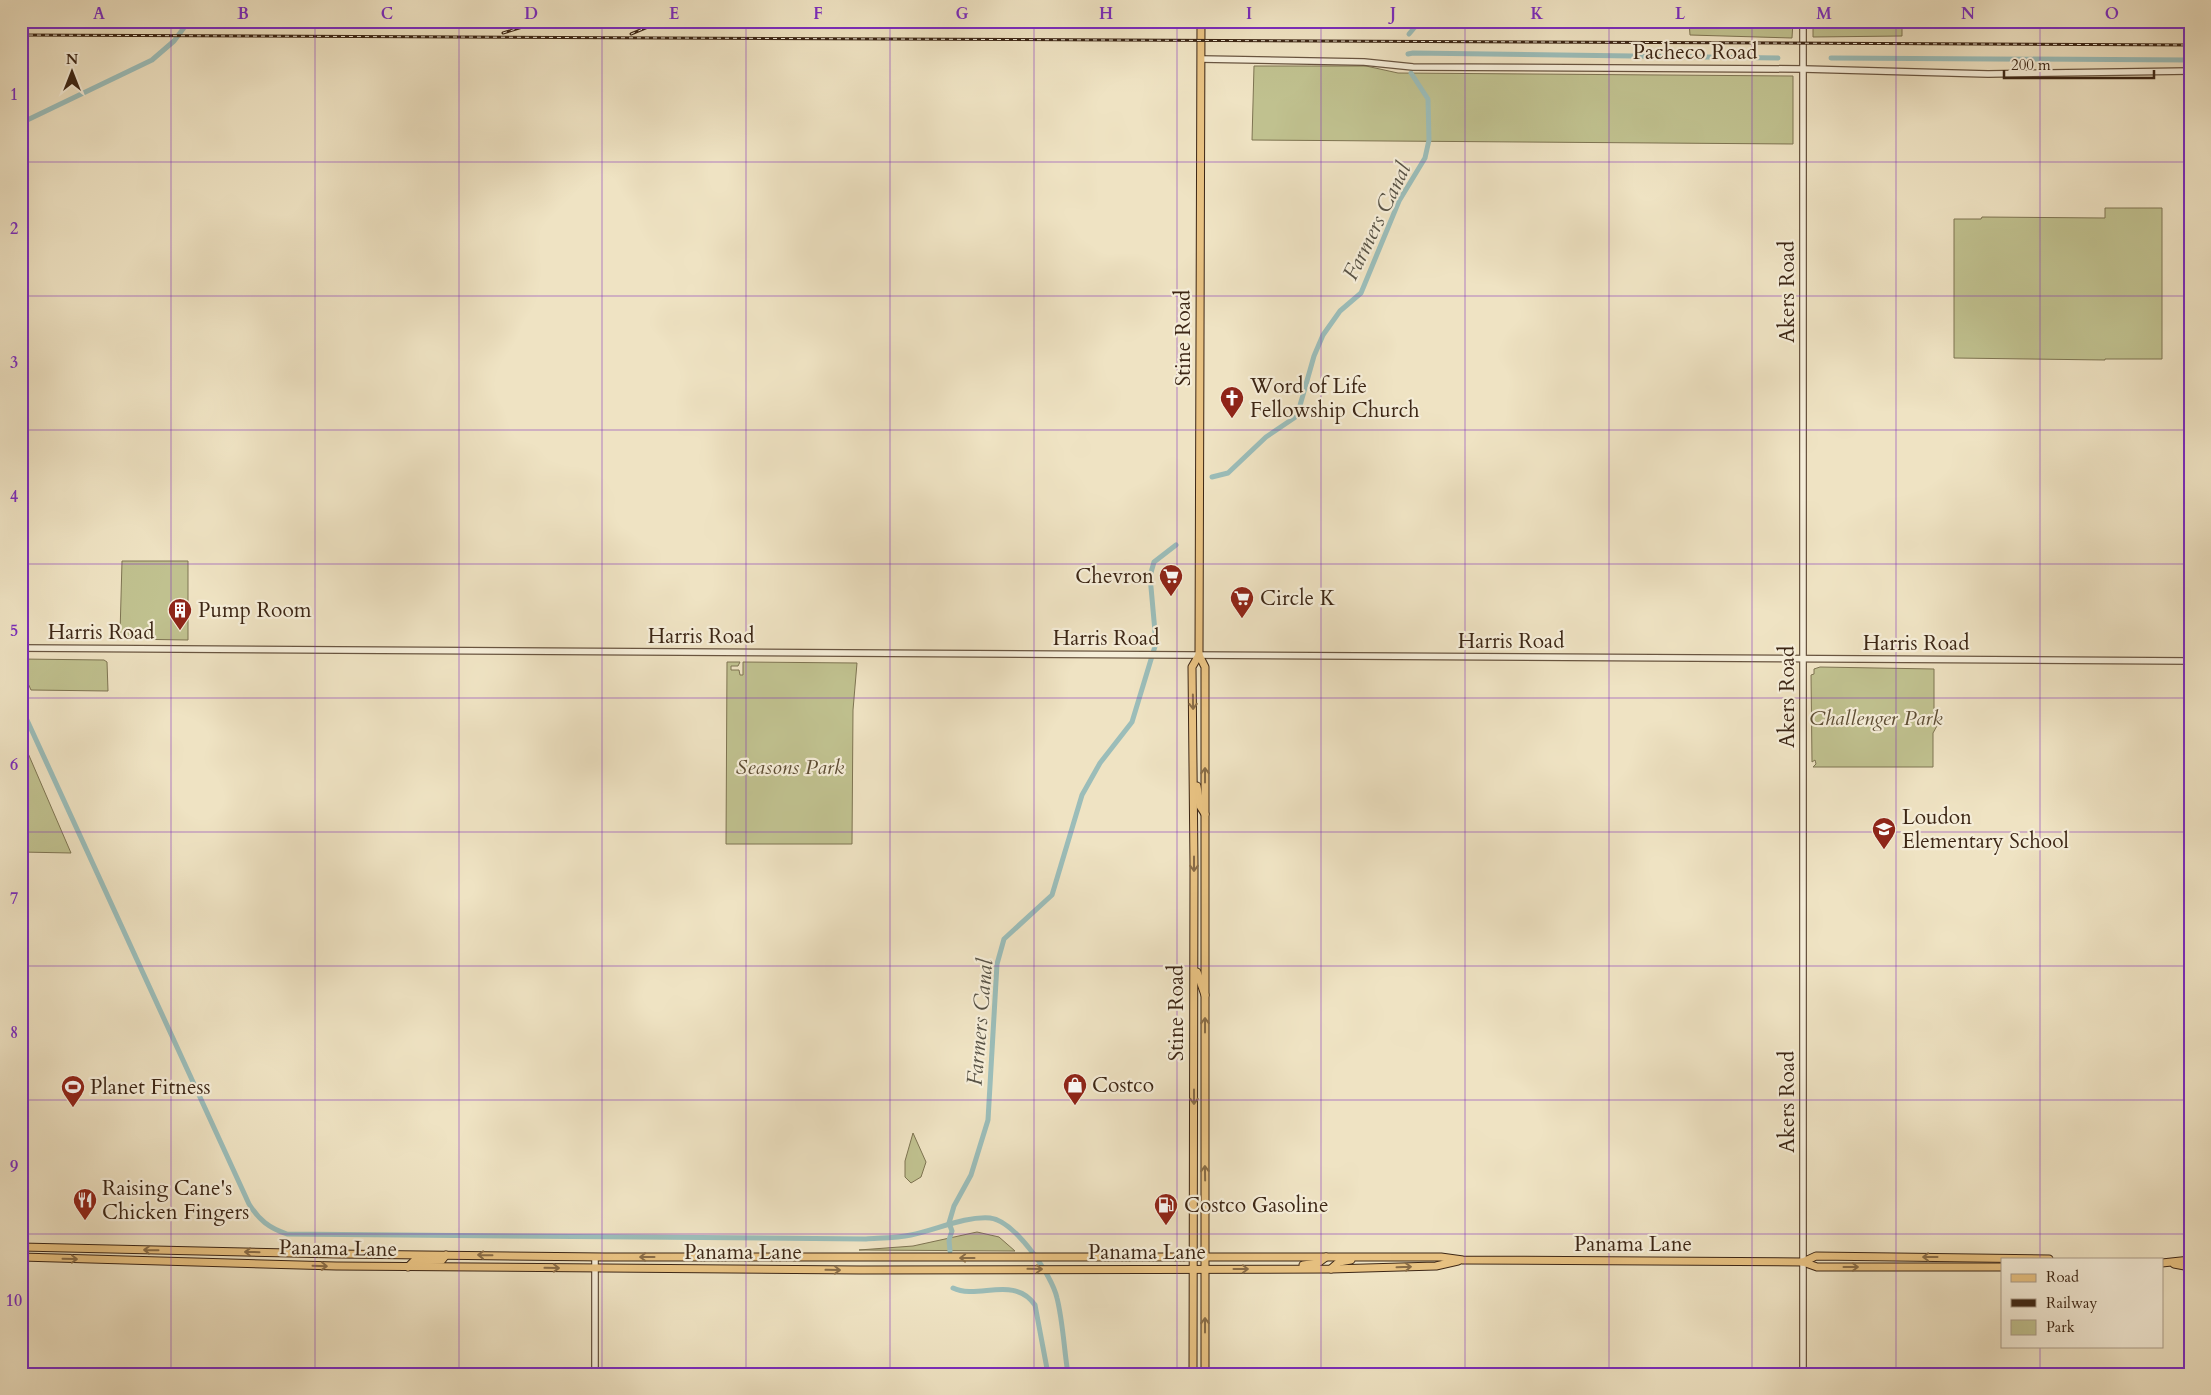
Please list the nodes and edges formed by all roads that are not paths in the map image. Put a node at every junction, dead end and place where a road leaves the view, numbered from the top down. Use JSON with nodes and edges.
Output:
{"nodes":[{"id":1,"x":1201,"y":21,"type":"edge"},
{"id":2,"x":1803,"y":21,"type":"edge"},
{"id":3,"x":1201,"y":59,"type":"junction"},
{"id":4,"x":1804,"y":69,"type":"junction"},
{"id":5,"x":2190,"y":71,"type":"edge"},
{"id":6,"x":21,"y":648,"type":"edge"},
{"id":7,"x":1200,"y":655,"type":"junction"},
{"id":8,"x":1804,"y":658,"type":"junction"},
{"id":9,"x":2190,"y":661,"type":"edge"},
{"id":10,"x":1194,"y":756,"type":"junction"},
{"id":11,"x":1205,"y":814,"type":"junction"},
{"id":12,"x":1194,"y":957,"type":"junction"},
{"id":13,"x":1205,"y":995,"type":"junction"},
{"id":14,"x":1194,"y":1055,"type":"junction"},
{"id":15,"x":1204,"y":1100,"type":"junction"},
{"id":16,"x":21,"y":1247,"type":"edge"},
{"id":17,"x":199,"y":1251,"type":"junction"},
{"id":18,"x":446,"y":1255,"type":"junction"},
{"id":19,"x":595,"y":1256,"type":"junction"},
{"id":20,"x":1326,"y":1256,"type":"junction"},
{"id":21,"x":1371,"y":1256,"type":"junction"},
{"id":22,"x":21,"y":1257,"type":"edge"},
{"id":23,"x":1193,"y":1257,"type":"junction"},
{"id":24,"x":1206,"y":1257,"type":"junction"},
{"id":25,"x":1994,"y":1257,"type":"junction"},
{"id":26,"x":826,"y":1258,"type":"junction"},
{"id":27,"x":883,"y":1258,"type":"junction"},
{"id":28,"x":2021,"y":1258,"type":"edge"},
{"id":29,"x":1463,"y":1260,"type":"junction"},
{"id":30,"x":181,"y":1261,"type":"junction"},
{"id":31,"x":1804,"y":1262,"type":"junction"},
{"id":32,"x":2190,"y":1262,"type":"edge"},
{"id":33,"x":2169,"y":1264,"type":"edge"},
{"id":34,"x":408,"y":1267,"type":"junction"},
{"id":35,"x":1952,"y":1267,"type":"junction"},
{"id":36,"x":2190,"y":1267,"type":"edge"},
{"id":37,"x":1331,"y":1268,"type":"junction"},
{"id":38,"x":2001,"y":1268,"type":"edge"},
{"id":39,"x":594,"y":1269,"type":"junction"},
{"id":40,"x":784,"y":1269,"type":"junction"},
{"id":41,"x":1193,"y":1269,"type":"junction"},
{"id":42,"x":1206,"y":1269,"type":"junction"},
{"id":43,"x":1283,"y":1269,"type":"junction"},
{"id":44,"x":860,"y":1270,"type":"junction"},
{"id":45,"x":595,"y":1374,"type":"edge"},
{"id":46,"x":1193,"y":1374,"type":"edge"},
{"id":47,"x":1205,"y":1374,"type":"edge"},
{"id":48,"x":1804,"y":1374,"type":"edge"}],
"edges":[{"from":1,"to":3,"type":"main road","name":"Stine Road"},
{"from":2,"to":4,"type":"street","name":"Akers Road"},
{"from":3,"to":4,"type":"street","name":"Pacheco Road"},
{"from":3,"to":7,"type":"main road","name":"Stine Road"},
{"from":4,"to":5,"type":"street","name":"Pacheco Road"},
{"from":4,"to":8,"type":"street","name":"Akers Road"},
{"from":6,"to":7,"type":"street","name":"Harris Road"},
{"from":7,"to":8,"type":"street","name":"Harris Road"},
{"from":7,"to":10,"type":"main road","name":"Stine Road","one_way":true},
{"from":11,"to":7,"type":"main road","name":"Stine Road","one_way":true},
{"from":8,"to":9,"type":"street","name":"Harris Road"},
{"from":8,"to":31,"type":"street","name":"Akers Road"},
{"from":10,"to":11,"type":"main road"},
{"from":10,"to":12,"type":"main road","name":"Stine Road","one_way":true},
{"from":11,"to":13,"type":"main road","name":"Stine Road"},
{"from":12,"to":13,"type":"main road"},
{"from":12,"to":14,"type":"main road","name":"Stine Road"},
{"from":15,"to":13,"type":"main road","name":"Stine Road","one_way":true},
{"from":14,"to":15,"type":"main road"},
{"from":14,"to":23,"type":"main road","name":"Stine Road","one_way":true},
{"from":24,"to":15,"type":"main road","name":"Stine Road","one_way":true},
{"from":17,"to":16,"type":"main road","name":"Panama Lane","one_way":true},
{"from":18,"to":17,"type":"main road","name":"Panama Lane","one_way":true},
{"from":17,"to":30,"type":"main road"},
{"from":19,"to":18,"type":"main road","name":"Panama Lane","one_way":true},
{"from":18,"to":34,"type":"main road"},
{"from":26,"to":19,"type":"main road","name":"Panama Lane","one_way":true},
{"from":19,"to":39,"type":"street"},
{"from":20,"to":21,"type":"main road","name":"Panama Lane"},
{"from":20,"to":24,"type":"main road","name":"Panama Lane"},
{"from":20,"to":43,"type":"main road"},
{"from":21,"to":29,"type":"main road","name":"Panama Lane"},
{"from":21,"to":37,"type":"main road"},
{"from":22,"to":30,"type":"main road","name":"Panama Lane","one_way":true},
{"from":23,"to":24,"type":"main road","name":"Panama Lane"},
{"from":23,"to":27,"type":"main road","name":"Panama Lane","one_way":true},
{"from":23,"to":41,"type":"main road","name":"Stine Road"},
{"from":24,"to":42,"type":"main road","name":"Stine Road"},
{"from":25,"to":28,"type":"main road","name":"Panama Lane"},
{"from":25,"to":31,"type":"main road","name":"Panama Lane","one_way":true},
{"from":25,"to":35,"type":"main road"},
{"from":26,"to":27,"type":"main road","name":"Panama Lane"},
{"from":26,"to":40,"type":"main road"},
{"from":27,"to":44,"type":"main road"},
{"from":29,"to":31,"type":"main road","name":"Panama Lane"},
{"from":37,"to":29,"type":"main road","name":"Panama Lane","one_way":true},
{"from":30,"to":34,"type":"main road","name":"Panama Lane","one_way":true},
{"from":31,"to":35,"type":"main road","name":"Panama Lane","one_way":true},
{"from":31,"to":48,"type":"street","name":"Akers Road"},
{"from":32,"to":33,"type":"main road"},
{"from":33,"to":36,"type":"main road"},
{"from":34,"to":39,"type":"main road","name":"Panama Lane","one_way":true},
{"from":35,"to":38,"type":"main road","name":"Panama Lane"},
{"from":37,"to":43,"type":"main road","name":"Panama Lane"},
{"from":39,"to":40,"type":"main road","name":"Panama Lane"},
{"from":39,"to":45,"type":"street"},
{"from":40,"to":44,"type":"main road","name":"Panama Lane","one_way":true},
{"from":41,"to":42,"type":"main road","name":"Panama Lane"},
{"from":44,"to":41,"type":"main road","name":"Panama Lane","one_way":true},
{"from":41,"to":46,"type":"main road","name":"Stine Road"},
{"from":42,"to":43,"type":"main road","name":"Panama Lane","one_way":true},
{"from":47,"to":42,"type":"main road","name":"Stine Road","one_way":true}]}
